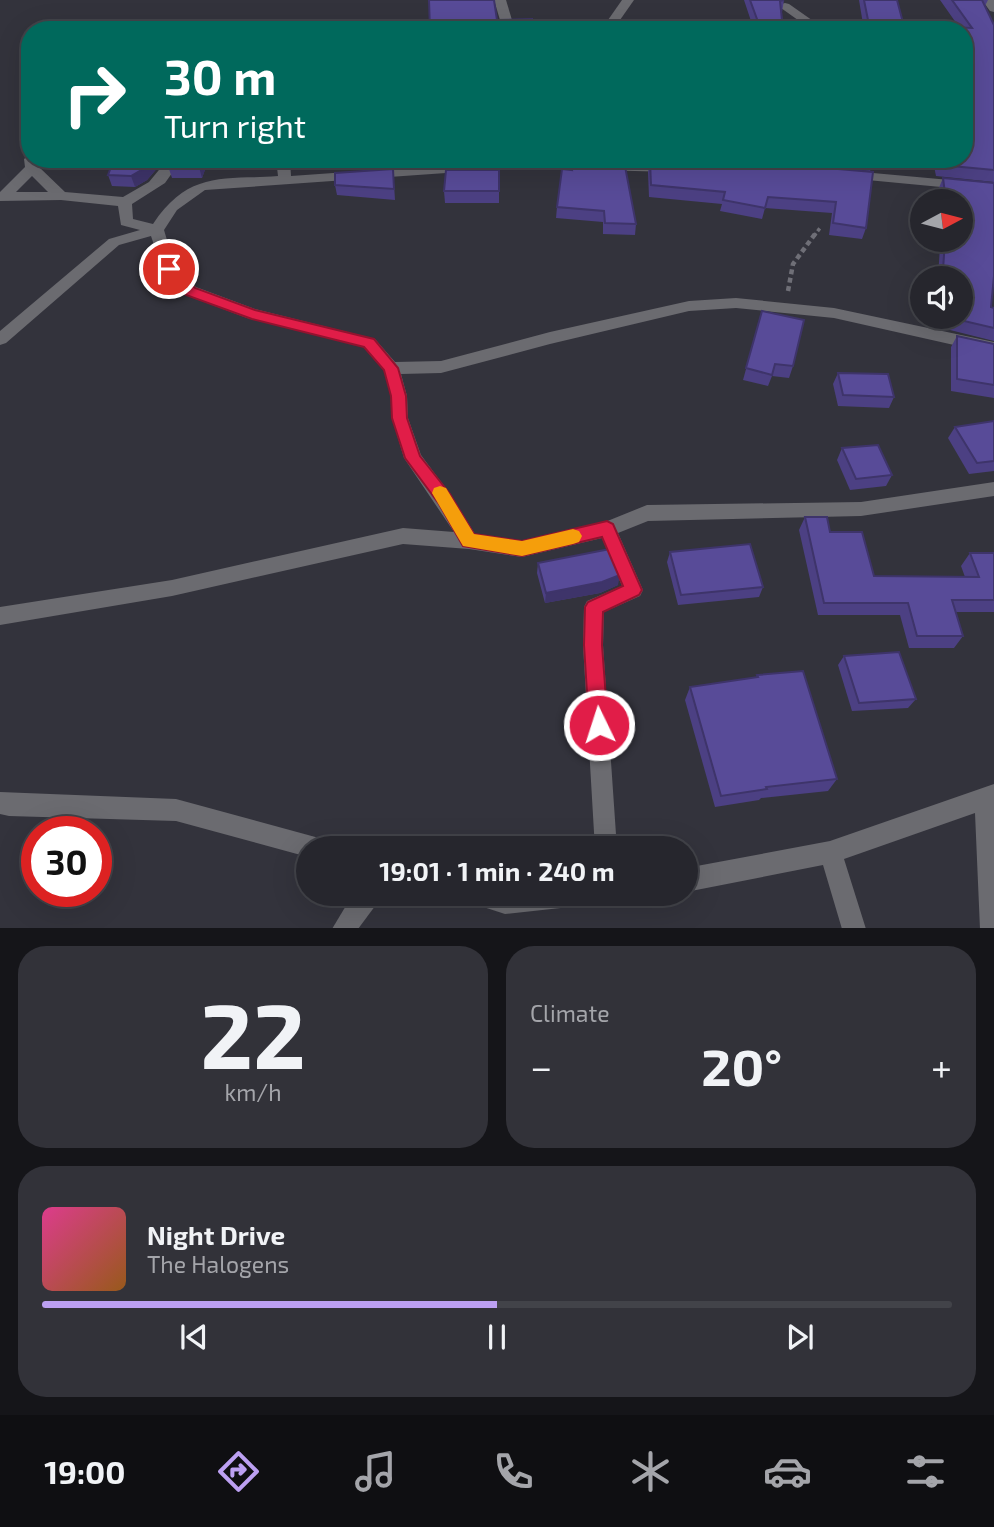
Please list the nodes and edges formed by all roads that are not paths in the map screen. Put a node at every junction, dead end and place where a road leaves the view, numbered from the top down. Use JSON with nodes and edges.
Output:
{"nodes":[{"id":1,"x":500,"y":0,"type":"edge"},
{"id":2,"x":628,"y":0,"type":"edge"},
{"id":3,"x":988,"y":0,"type":"edge"},
{"id":4,"x":785,"y":6,"type":"edge"},
{"id":5,"x":994,"y":9,"type":"edge"},
{"id":6,"x":506,"y":21,"type":"edge"},
{"id":7,"x":613,"y":21,"type":"edge"},
{"id":8,"x":807,"y":21,"type":"edge"},
{"id":9,"x":27,"y":168,"type":"edge"},
{"id":10,"x":35,"y":168,"type":"edge"},
{"id":11,"x":170,"y":168,"type":"edge"},
{"id":12,"x":284,"y":168,"type":"edge"},
{"id":13,"x":388,"y":168,"type":"edge"},
{"id":14,"x":839,"y":174,"type":"edge"},
{"id":15,"x":285,"y":180,"type":"junction"},
{"id":16,"x":994,"y":188,"type":"edge"},
{"id":17,"x":2,"y":196,"type":"edge"},
{"id":18,"x":61,"y":196,"type":"junction"},
{"id":19,"x":125,"y":202,"type":"junction"},
{"id":20,"x":158,"y":230,"type":"junction"},
{"id":21,"x":0,"y":339,"type":"edge"},
{"id":22,"x":994,"y":348,"type":"edge"},
{"id":23,"x":391,"y":368,"type":"junction"},
{"id":24,"x":994,"y":489,"type":"edge"},
{"id":25,"x":607,"y":528,"type":"junction"},
{"id":26,"x":469,"y":541,"type":"junction"},
{"id":27,"x":0,"y":617,"type":"edge"},
{"id":28,"x":990,"y":796,"type":"edge"},
{"id":29,"x":0,"y":803,"type":"edge"},
{"id":30,"x":605,"y":836,"type":"edge"},
{"id":31,"x":296,"y":843,"type":"edge"},
{"id":32,"x":830,"y":852,"type":"junction"},
{"id":33,"x":698,"y":878,"type":"edge"},
{"id":34,"x":359,"y":906,"type":"edge"},
{"id":35,"x":345,"y":928,"type":"edge"},
{"id":36,"x":854,"y":928,"type":"edge"},
{"id":37,"x":992,"y":928,"type":"edge"}],
"edges":[{"from":1,"to":6,"type":"street"},
{"from":2,"to":7,"type":"street"},
{"from":3,"to":5,"type":"street"},
{"from":4,"to":8,"type":"street"},
{"from":9,"to":17,"type":"street"},
{"from":10,"to":18,"type":"street"},
{"from":11,"to":19,"type":"street"},
{"from":12,"to":15,"type":"street"},
{"from":13,"to":15,"type":"street"},
{"from":14,"to":16,"type":"street"},
{"from":15,"to":20,"type":"street"},
{"from":17,"to":18,"type":"street"},
{"from":18,"to":19,"type":"street"},
{"from":19,"to":20,"type":"street"},
{"from":20,"to":21,"type":"street"},
{"from":20,"to":23,"type":"street"},
{"from":22,"to":23,"type":"street"},
{"from":23,"to":26,"type":"street"},
{"from":24,"to":25,"type":"street"},
{"from":25,"to":26,"type":"street"},
{"from":25,"to":30,"type":"street"},
{"from":26,"to":27,"type":"street"},
{"from":28,"to":32,"type":"street"},
{"from":28,"to":37,"type":"street"},
{"from":29,"to":31,"type":"street"},
{"from":32,"to":33,"type":"street"},
{"from":32,"to":36,"type":"street"},
{"from":34,"to":35,"type":"street"}]}
